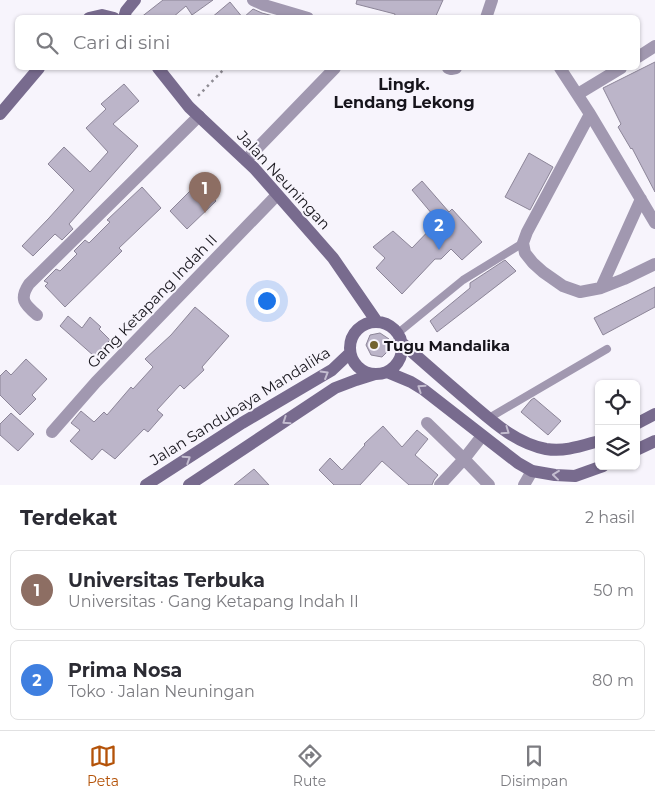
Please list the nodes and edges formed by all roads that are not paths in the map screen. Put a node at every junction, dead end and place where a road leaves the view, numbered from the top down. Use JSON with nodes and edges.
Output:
{"nodes":[{"id":1,"x":135,"y":0,"type":"edge"},
{"id":2,"x":253,"y":0,"type":"edge"},
{"id":3,"x":492,"y":0,"type":"edge"},
{"id":4,"x":125,"y":15,"type":"edge"},
{"id":5,"x":298,"y":15,"type":"edge"},
{"id":6,"x":487,"y":15,"type":"edge"},
{"id":7,"x":655,"y":46,"type":"edge"},
{"id":8,"x":640,"y":56,"type":"edge"},
{"id":9,"x":38,"y":70,"type":"edge"},
{"id":10,"x":160,"y":70,"type":"edge"},
{"id":11,"x":334,"y":70,"type":"edge"},
{"id":12,"x":561,"y":70,"type":"edge"},
{"id":13,"x":618,"y":70,"type":"edge"},
{"id":14,"x":578,"y":94,"type":"junction"},
{"id":15,"x":0,"y":114,"type":"edge"},
{"id":16,"x":590,"y":114,"type":"junction"},
{"id":17,"x":198,"y":116,"type":"junction"},
{"id":18,"x":246,"y":160,"type":"junction"},
{"id":19,"x":278,"y":196,"type":"junction"},
{"id":20,"x":641,"y":199,"type":"junction"},
{"id":21,"x":655,"y":223,"type":"edge"},
{"id":22,"x":523,"y":243,"type":"junction"},
{"id":23,"x":655,"y":264,"type":"edge"},
{"id":24,"x":601,"y":288,"type":"junction"},
{"id":25,"x":37,"y":315,"type":"dead end"},
{"id":26,"x":378,"y":322,"type":"junction"},
{"id":27,"x":400,"y":338,"type":"junction"},
{"id":28,"x":607,"y":349,"type":"dead end"},
{"id":29,"x":350,"y":353,"type":"junction"},
{"id":30,"x":381,"y":373,"type":"junction"},
{"id":31,"x":655,"y":414,"type":"edge"},
{"id":32,"x":489,"y":418,"type":"junction"},
{"id":33,"x":640,"y":422,"type":"edge"},
{"id":34,"x":427,"y":423,"type":"dead end"},
{"id":35,"x":52,"y":432,"type":"dead end"},
{"id":36,"x":482,"y":436,"type":"junction"},
{"id":37,"x":655,"y":441,"type":"edge"},
{"id":38,"x":595,"y":442,"type":"edge"},
{"id":39,"x":640,"y":448,"type":"edge"},
{"id":40,"x":464,"y":459,"type":"junction"},
{"id":41,"x":595,"y":469,"type":"edge"},
{"id":42,"x":532,"y":471,"type":"junction"},
{"id":43,"x":575,"y":476,"type":"junction"},
{"id":44,"x":146,"y":485,"type":"edge"},
{"id":45,"x":189,"y":485,"type":"edge"},
{"id":46,"x":440,"y":485,"type":"edge"},
{"id":47,"x":489,"y":485,"type":"edge"},
{"id":48,"x":524,"y":485,"type":"edge"},
{"id":49,"x":586,"y":485,"type":"edge"}],
"edges":[{"from":1,"to":4,"type":"main road"},
{"from":2,"to":5,"type":"street"},
{"from":3,"to":6,"type":"street"},
{"from":7,"to":8,"type":"street"},
{"from":9,"to":15,"type":"main road"},
{"from":10,"to":17,"type":"main road","name":"Jalan Neuningan"},
{"from":11,"to":18,"type":"street"},
{"from":12,"to":14,"type":"street"},
{"from":13,"to":14,"type":"street"},
{"from":14,"to":16,"type":"street"},
{"from":16,"to":20,"type":"street"},
{"from":16,"to":22,"type":"street"},
{"from":17,"to":18,"type":"main road","name":"Jalan Neuningan"},
{"from":17,"to":25,"type":"street"},
{"from":18,"to":19,"type":"main road","name":"Jalan Neuningan"},
{"from":19,"to":26,"type":"main road","name":"Jalan Neuningan"},
{"from":19,"to":35,"type":"street","name":"Gang Ketapang Indah II"},
{"from":20,"to":21,"type":"street"},
{"from":20,"to":24,"type":"street"},
{"from":22,"to":24,"type":"street"},
{"from":22,"to":27,"type":"lane"},
{"from":23,"to":24,"type":"street"},
{"from":26,"to":27,"type":"main road"},
{"from":26,"to":29,"type":"main road"},
{"from":27,"to":30,"type":"main road"},
{"from":27,"to":32,"type":"main road"},
{"from":28,"to":32,"type":"lane"},
{"from":29,"to":30,"type":"main road"},
{"from":44,"to":29,"type":"main road","name":"Jalan Sandubaya Mandalika","one_way":true},
{"from":36,"to":30,"type":"main road","one_way":true},
{"from":30,"to":45,"type":"main road","one_way":true},
{"from":31,"to":33,"type":"main road"},
{"from":32,"to":38,"type":"main road","one_way":true},
{"from":34,"to":40,"type":"street"},
{"from":36,"to":40,"type":"street"},
{"from":36,"to":42,"type":"main road"},
{"from":37,"to":39,"type":"main road"},
{"from":40,"to":46,"type":"street"},
{"from":40,"to":47,"type":"street"},
{"from":41,"to":43,"type":"main road"},
{"from":43,"to":42,"type":"main road","one_way":true},
{"from":42,"to":48,"type":"street"},
{"from":43,"to":49,"type":"main road"}]}
